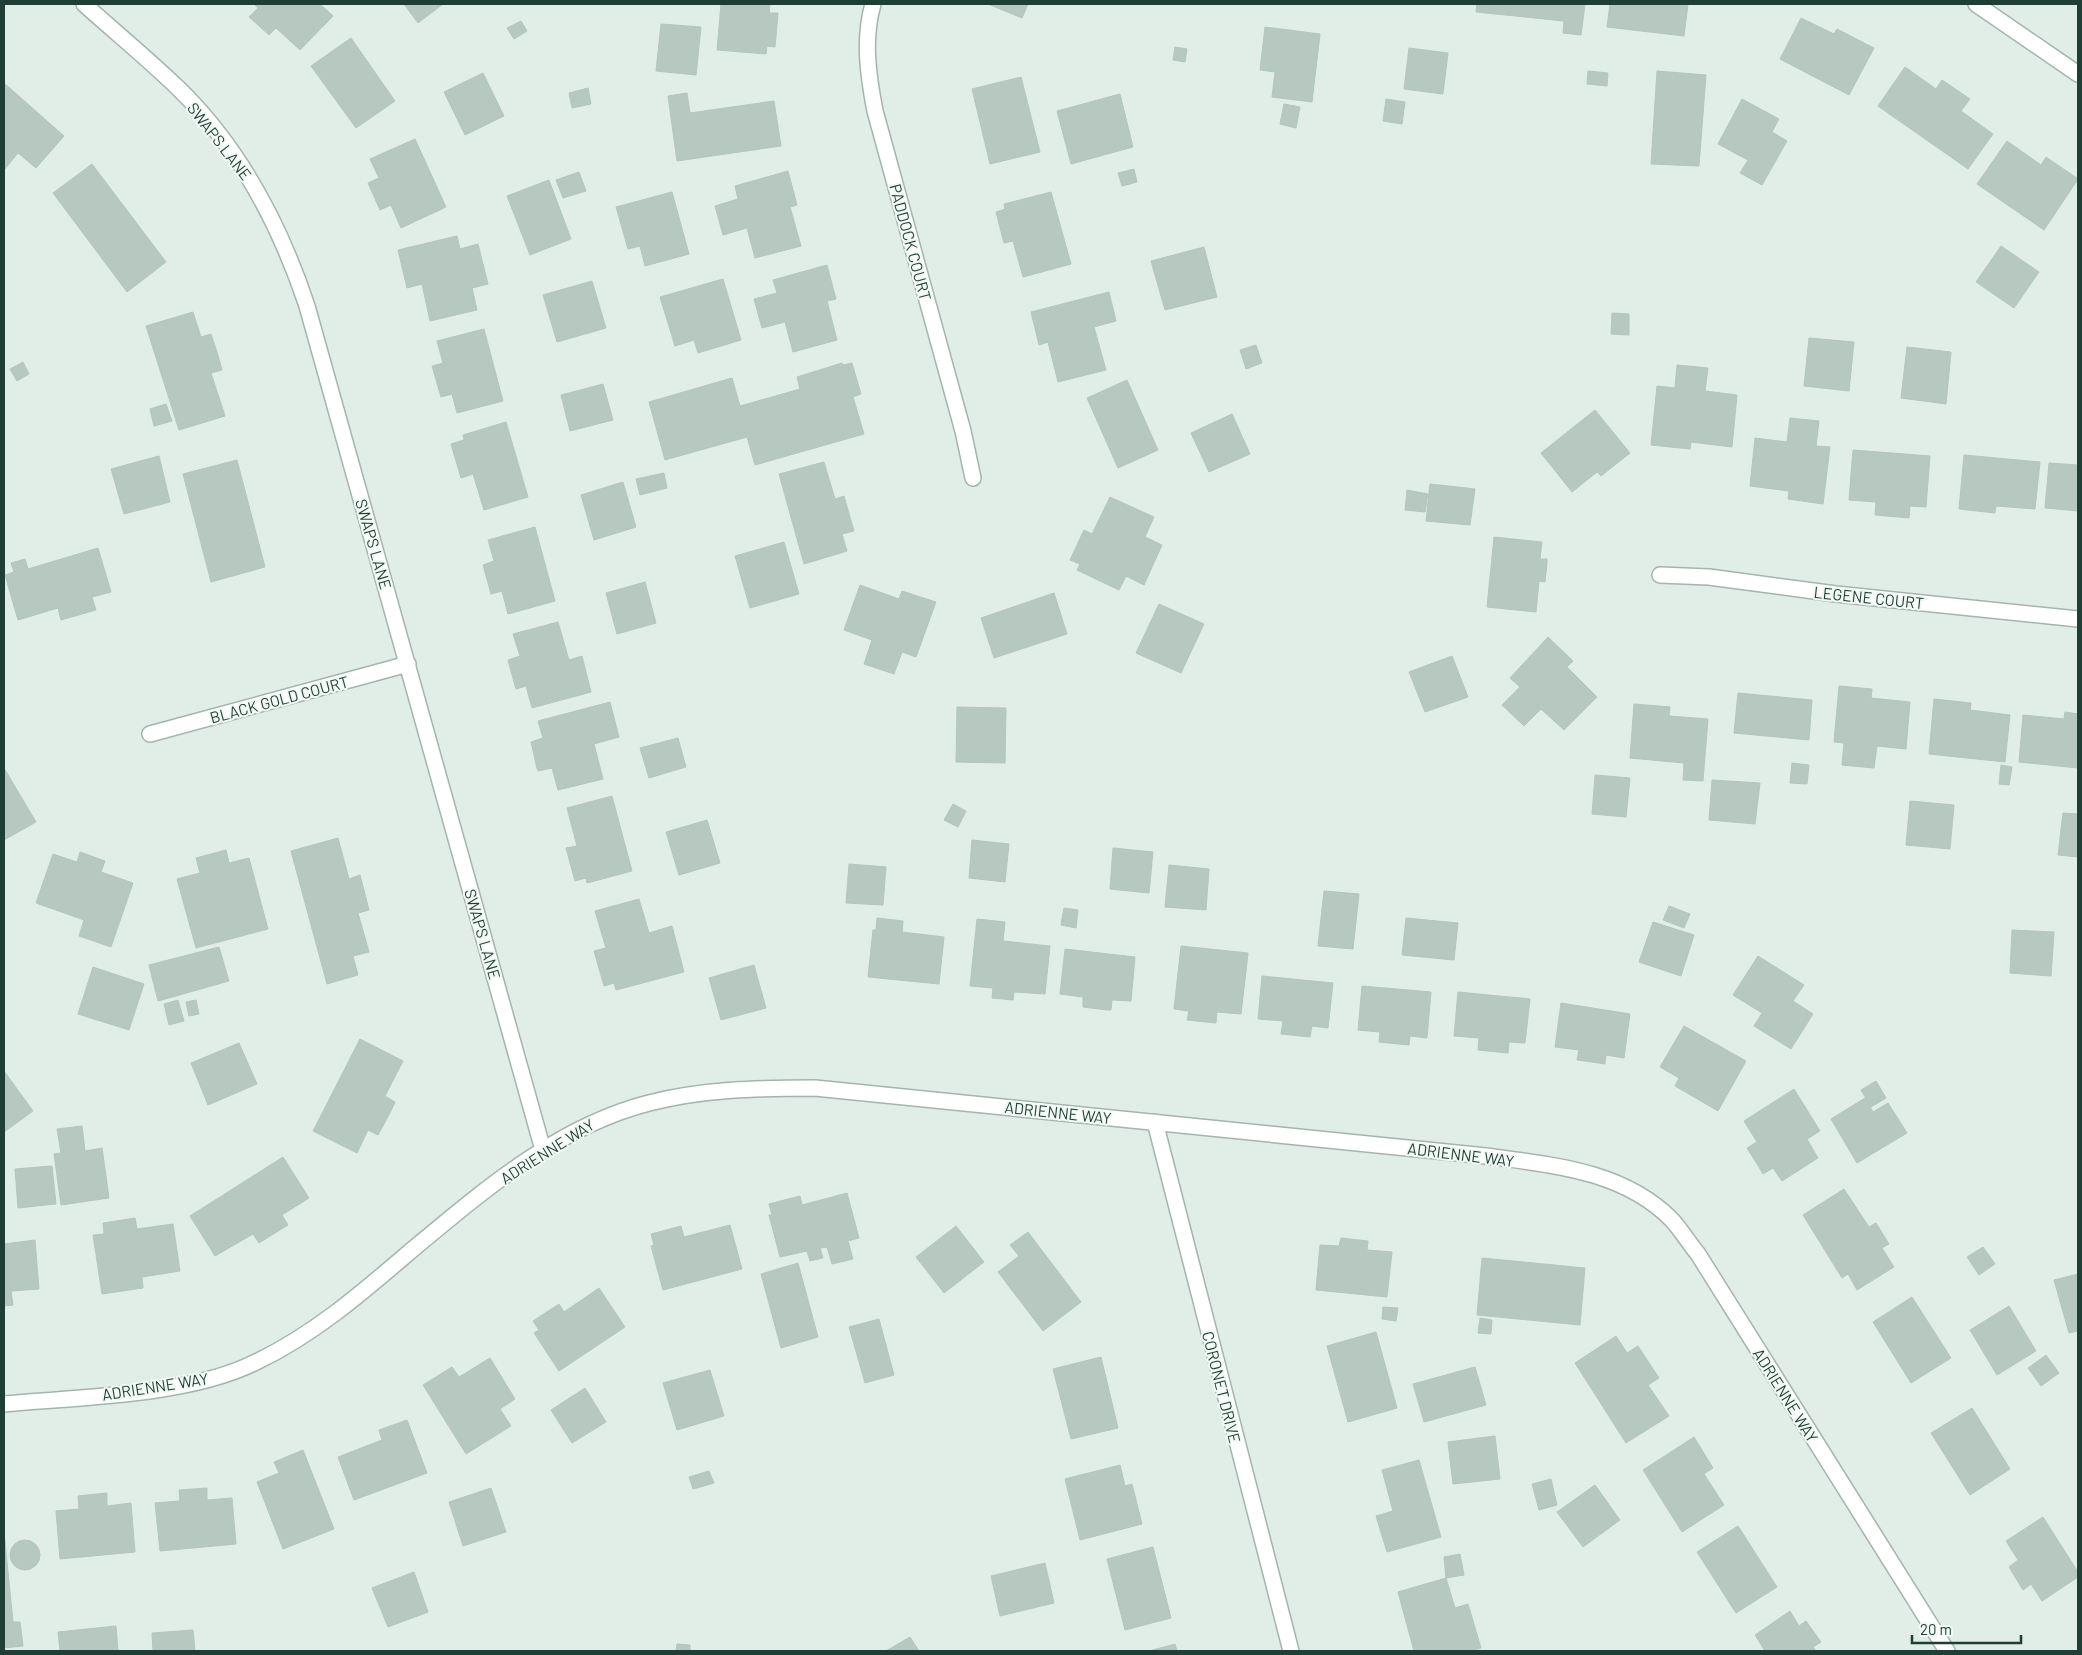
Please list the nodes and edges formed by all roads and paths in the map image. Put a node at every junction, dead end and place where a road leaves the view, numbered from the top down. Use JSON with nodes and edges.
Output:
{"nodes":[{"id":1,"x":84,"y":4,"type":"edge"},
{"id":2,"x":873,"y":4,"type":"edge"},
{"id":3,"x":1976,"y":4,"type":"edge"},
{"id":4,"x":2078,"y":74,"type":"edge"},
{"id":5,"x":973,"y":478,"type":"dead end"},
{"id":6,"x":1660,"y":575,"type":"dead end"},
{"id":7,"x":2078,"y":619,"type":"edge"},
{"id":8,"x":408,"y":664,"type":"junction"},
{"id":9,"x":150,"y":734,"type":"dead end"},
{"id":10,"x":1155,"y":1122,"type":"junction"},
{"id":11,"x":543,"y":1150,"type":"junction"},
{"id":12,"x":4,"y":1404,"type":"edge"},
{"id":13,"x":1291,"y":1651,"type":"edge"},
{"id":14,"x":1947,"y":1651,"type":"edge"}],
"edges":[{"from":1,"to":8,"type":"street","name":"SWAPS LANE"},
{"from":2,"to":5,"type":"street","name":"PADDOCK COURT"},
{"from":3,"to":4,"type":"street"},
{"from":6,"to":7,"type":"street","name":"LEGENE COURT"},
{"from":8,"to":9,"type":"street","name":"BLACK GOLD COURT"},
{"from":8,"to":11,"type":"street","name":"SWAPS LANE"},
{"from":10,"to":11,"type":"street","name":"ADRIENNE WAY"},
{"from":10,"to":13,"type":"street","name":"CORONET DRIVE"},
{"from":10,"to":14,"type":"street","name":"ADRIENNE WAY"},
{"from":11,"to":12,"type":"street","name":"ADRIENNE WAY"}]}
